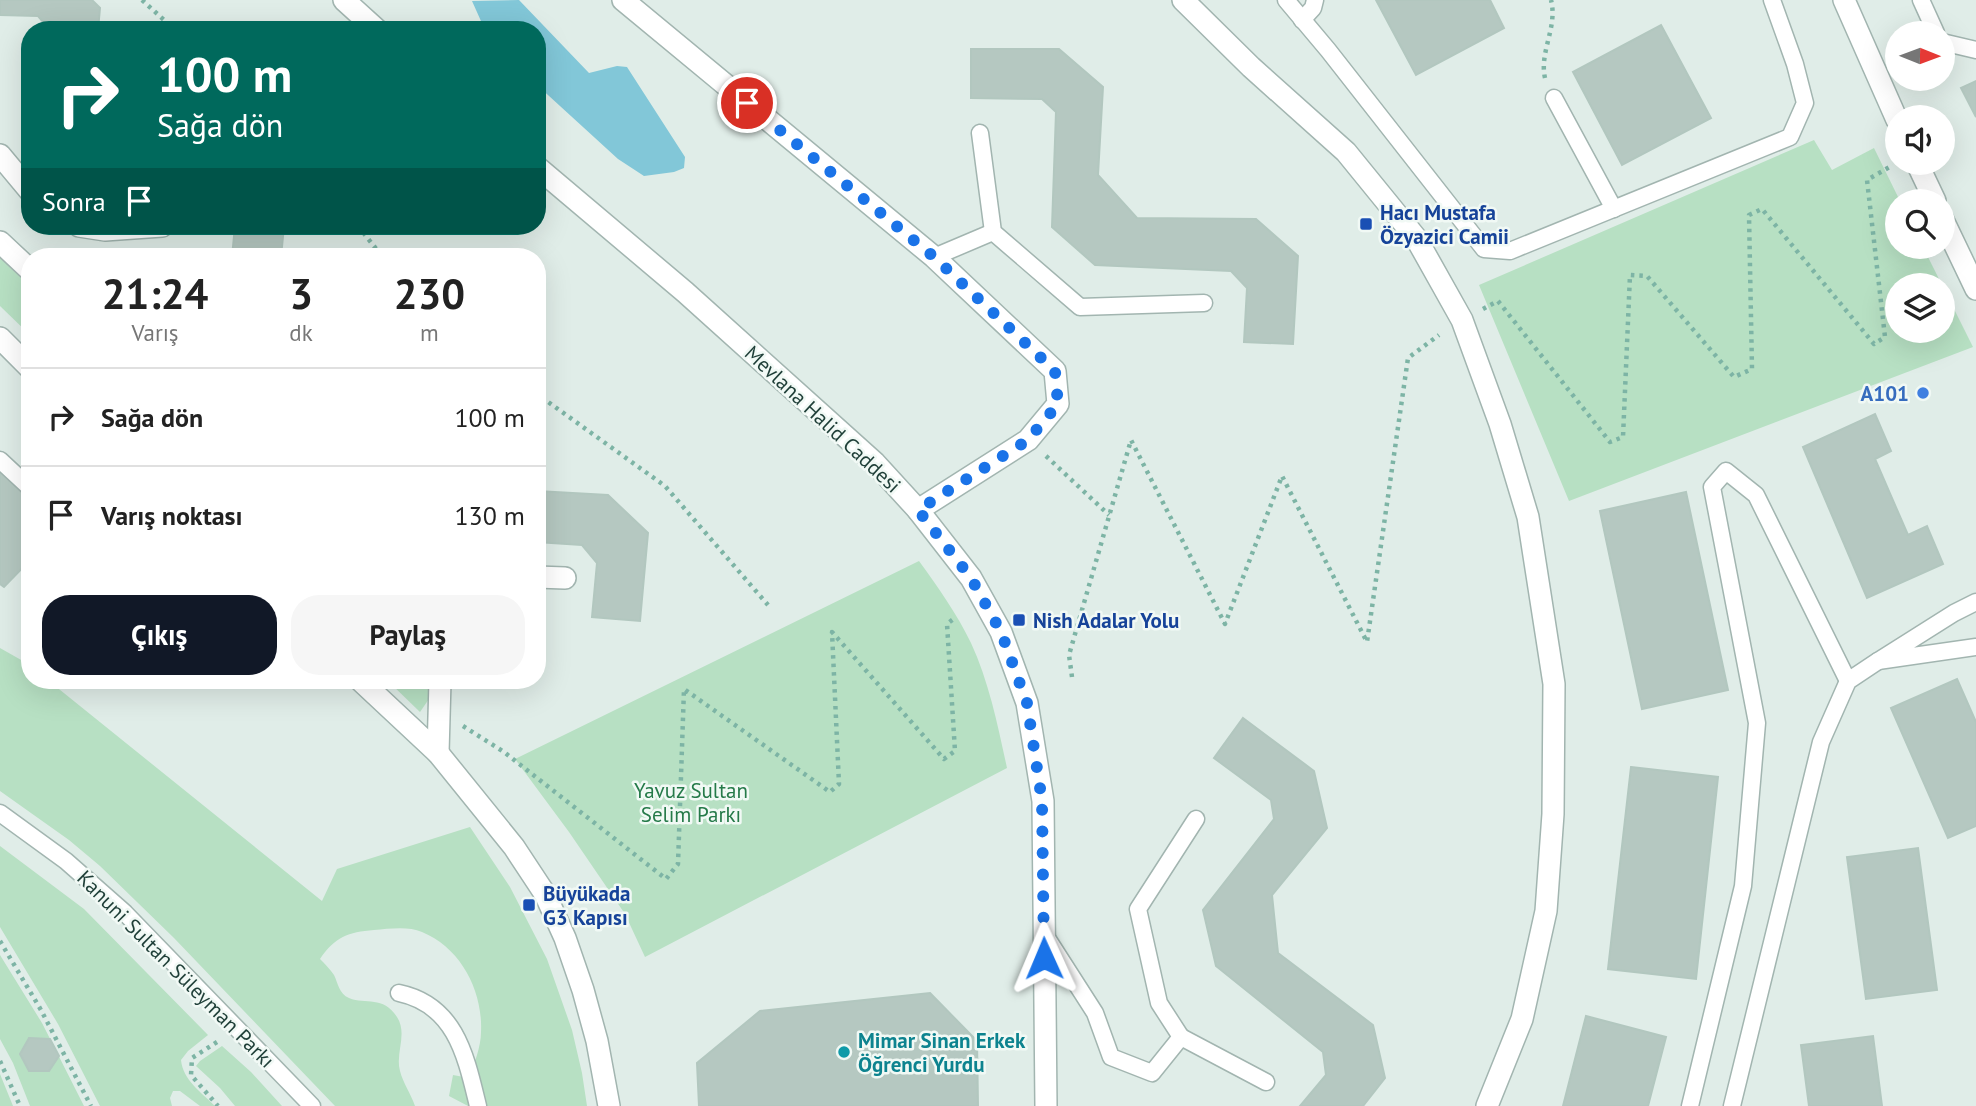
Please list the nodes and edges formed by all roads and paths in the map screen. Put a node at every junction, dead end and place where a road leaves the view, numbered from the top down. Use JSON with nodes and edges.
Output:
{"nodes":[{"id":1,"x":142,"y":0,"type":"edge"},
{"id":2,"x":344,"y":0,"type":"edge"},
{"id":3,"x":623,"y":0,"type":"edge"},
{"id":4,"x":1183,"y":0,"type":"edge"},
{"id":5,"x":1286,"y":0,"type":"edge"},
{"id":6,"x":1315,"y":0,"type":"edge"},
{"id":7,"x":1551,"y":0,"type":"edge"},
{"id":8,"x":1772,"y":0,"type":"edge"},
{"id":9,"x":1844,"y":0,"type":"edge"},
{"id":10,"x":1921,"y":0,"type":"edge"},
{"id":11,"x":1303,"y":20,"type":"junction"},
{"id":12,"x":165,"y":21,"type":"edge"},
{"id":13,"x":367,"y":21,"type":"edge"},
{"id":14,"x":1931,"y":21,"type":"edge"},
{"id":15,"x":1955,"y":45,"type":"edge"},
{"id":16,"x":1976,"y":50,"type":"edge"},
{"id":17,"x":1554,"y":98,"type":"joint"},
{"id":18,"x":1890,"y":105,"type":"edge"},
{"id":19,"x":980,"y":133,"type":"dead end"},
{"id":20,"x":0,"y":155,"type":"edge"},
{"id":21,"x":1885,"y":169,"type":"edge"},
{"id":22,"x":546,"y":175,"type":"edge"},
{"id":23,"x":21,"y":180,"type":"edge"},
{"id":24,"x":1614,"y":209,"type":"junction"},
{"id":25,"x":993,"y":232,"type":"junction"},
{"id":26,"x":0,"y":242,"type":"edge"},
{"id":27,"x":1955,"y":245,"type":"edge"},
{"id":28,"x":934,"y":257,"type":"junction"},
{"id":29,"x":21,"y":262,"type":"edge"},
{"id":30,"x":1976,"y":289,"type":"edge"},
{"id":31,"x":1204,"y":303,"type":"dead end"},
{"id":32,"x":1462,"y":320,"type":"junction"},
{"id":33,"x":0,"y":338,"type":"edge"},
{"id":34,"x":21,"y":359,"type":"edge"},
{"id":35,"x":546,"y":400,"type":"edge"},
{"id":36,"x":1028,"y":440,"type":"junction"},
{"id":37,"x":0,"y":460,"type":"edge"},
{"id":38,"x":21,"y":480,"type":"edge"},
{"id":39,"x":918,"y":510,"type":"junction"},
{"id":40,"x":1109,"y":515,"type":"junction"},
{"id":41,"x":546,"y":577,"type":"edge"},
{"id":42,"x":565,"y":578,"type":"dead end"},
{"id":43,"x":1976,"y":602,"type":"edge"},
{"id":44,"x":768,"y":605,"type":"dead end"},
{"id":45,"x":956,"y":617,"type":"dead end"},
{"id":46,"x":1976,"y":647,"type":"edge"},
{"id":47,"x":1878,"y":661,"type":"junction"},
{"id":48,"x":1072,"y":677,"type":"dead end"},
{"id":49,"x":1848,"y":681,"type":"junction"},
{"id":50,"x":370,"y":689,"type":"edge"},
{"id":51,"x":440,"y":689,"type":"edge"},
{"id":52,"x":439,"y":712,"type":"junction"},
{"id":53,"x":438,"y":753,"type":"junction"},
{"id":54,"x":0,"y":813,"type":"edge"},
{"id":55,"x":1196,"y":820,"type":"dead end"},
{"id":56,"x":1044,"y":933,"type":"junction"},
{"id":57,"x":0,"y":941,"type":"edge"},
{"id":58,"x":399,"y":993,"type":"dead end"},
{"id":59,"x":238,"y":1029,"type":"junction"},
{"id":60,"x":1181,"y":1037,"type":"junction"},
{"id":61,"x":0,"y":1060,"type":"edge"},
{"id":62,"x":1266,"y":1082,"type":"dead end"},
{"id":63,"x":20,"y":1106,"type":"edge"},
{"id":64,"x":91,"y":1106,"type":"edge"},
{"id":65,"x":218,"y":1106,"type":"edge"},
{"id":66,"x":312,"y":1106,"type":"edge"},
{"id":67,"x":478,"y":1106,"type":"edge"},
{"id":68,"x":609,"y":1106,"type":"edge"},
{"id":69,"x":1046,"y":1106,"type":"edge"},
{"id":70,"x":1487,"y":1106,"type":"edge"},
{"id":71,"x":1690,"y":1106,"type":"edge"},
{"id":72,"x":1732,"y":1106,"type":"edge"}],
"edges":[{"from":1,"to":12,"type":"path"},
{"from":2,"to":13,"type":"street"},
{"from":3,"to":28,"type":"street"},
{"from":4,"to":32,"type":"street"},
{"from":5,"to":11,"type":"lane"},
{"from":6,"to":11,"type":"lane"},
{"from":7,"to":17,"type":"path"},
{"from":8,"to":24,"type":"lane"},
{"from":9,"to":18,"type":"street"},
{"from":10,"to":14,"type":"lane"},
{"from":11,"to":24,"type":"lane"},
{"from":15,"to":16,"type":"lane"},
{"from":17,"to":24,"type":"lane"},
{"from":19,"to":25,"type":"lane"},
{"from":20,"to":23,"type":"street"},
{"from":21,"to":32,"type":"path"},
{"from":22,"to":39,"type":"street","name":"Mevlana Halid Caddesi"},
{"from":25,"to":28,"type":"lane"},
{"from":25,"to":31,"type":"lane"},
{"from":26,"to":29,"type":"street"},
{"from":27,"to":30,"type":"street"},
{"from":28,"to":36,"type":"street"},
{"from":32,"to":40,"type":"path"},
{"from":32,"to":70,"type":"street"},
{"from":33,"to":34,"type":"street"},
{"from":35,"to":44,"type":"path"},
{"from":36,"to":39,"type":"street"},
{"from":36,"to":40,"type":"path"},
{"from":37,"to":38,"type":"lane"},
{"from":39,"to":56,"type":"street","name":"Mevlana Halid Caddesi"},
{"from":40,"to":48,"type":"path"},
{"from":41,"to":42,"type":"street"},
{"from":43,"to":47,"type":"lane"},
{"from":45,"to":52,"type":"path"},
{"from":46,"to":47,"type":"lane"},
{"from":47,"to":49,"type":"lane"},
{"from":49,"to":71,"type":"lane"},
{"from":49,"to":72,"type":"lane"},
{"from":50,"to":53,"type":"street"},
{"from":51,"to":52,"type":"street"},
{"from":52,"to":53,"type":"street"},
{"from":53,"to":68,"type":"street"},
{"from":54,"to":59,"type":"lane","name":"Kanuni Sultan Süleyman Parkı"},
{"from":55,"to":60,"type":"lane"},
{"from":56,"to":60,"type":"lane"},
{"from":56,"to":69,"type":"street","name":"Mevlana Halid Caddesi"},
{"from":57,"to":64,"type":"path"},
{"from":58,"to":67,"type":"lane"},
{"from":59,"to":65,"type":"path"},
{"from":59,"to":66,"type":"lane","name":"Kanuni Sultan Süleyman Parkı"},
{"from":60,"to":62,"type":"lane"},
{"from":61,"to":63,"type":"path"}]}
